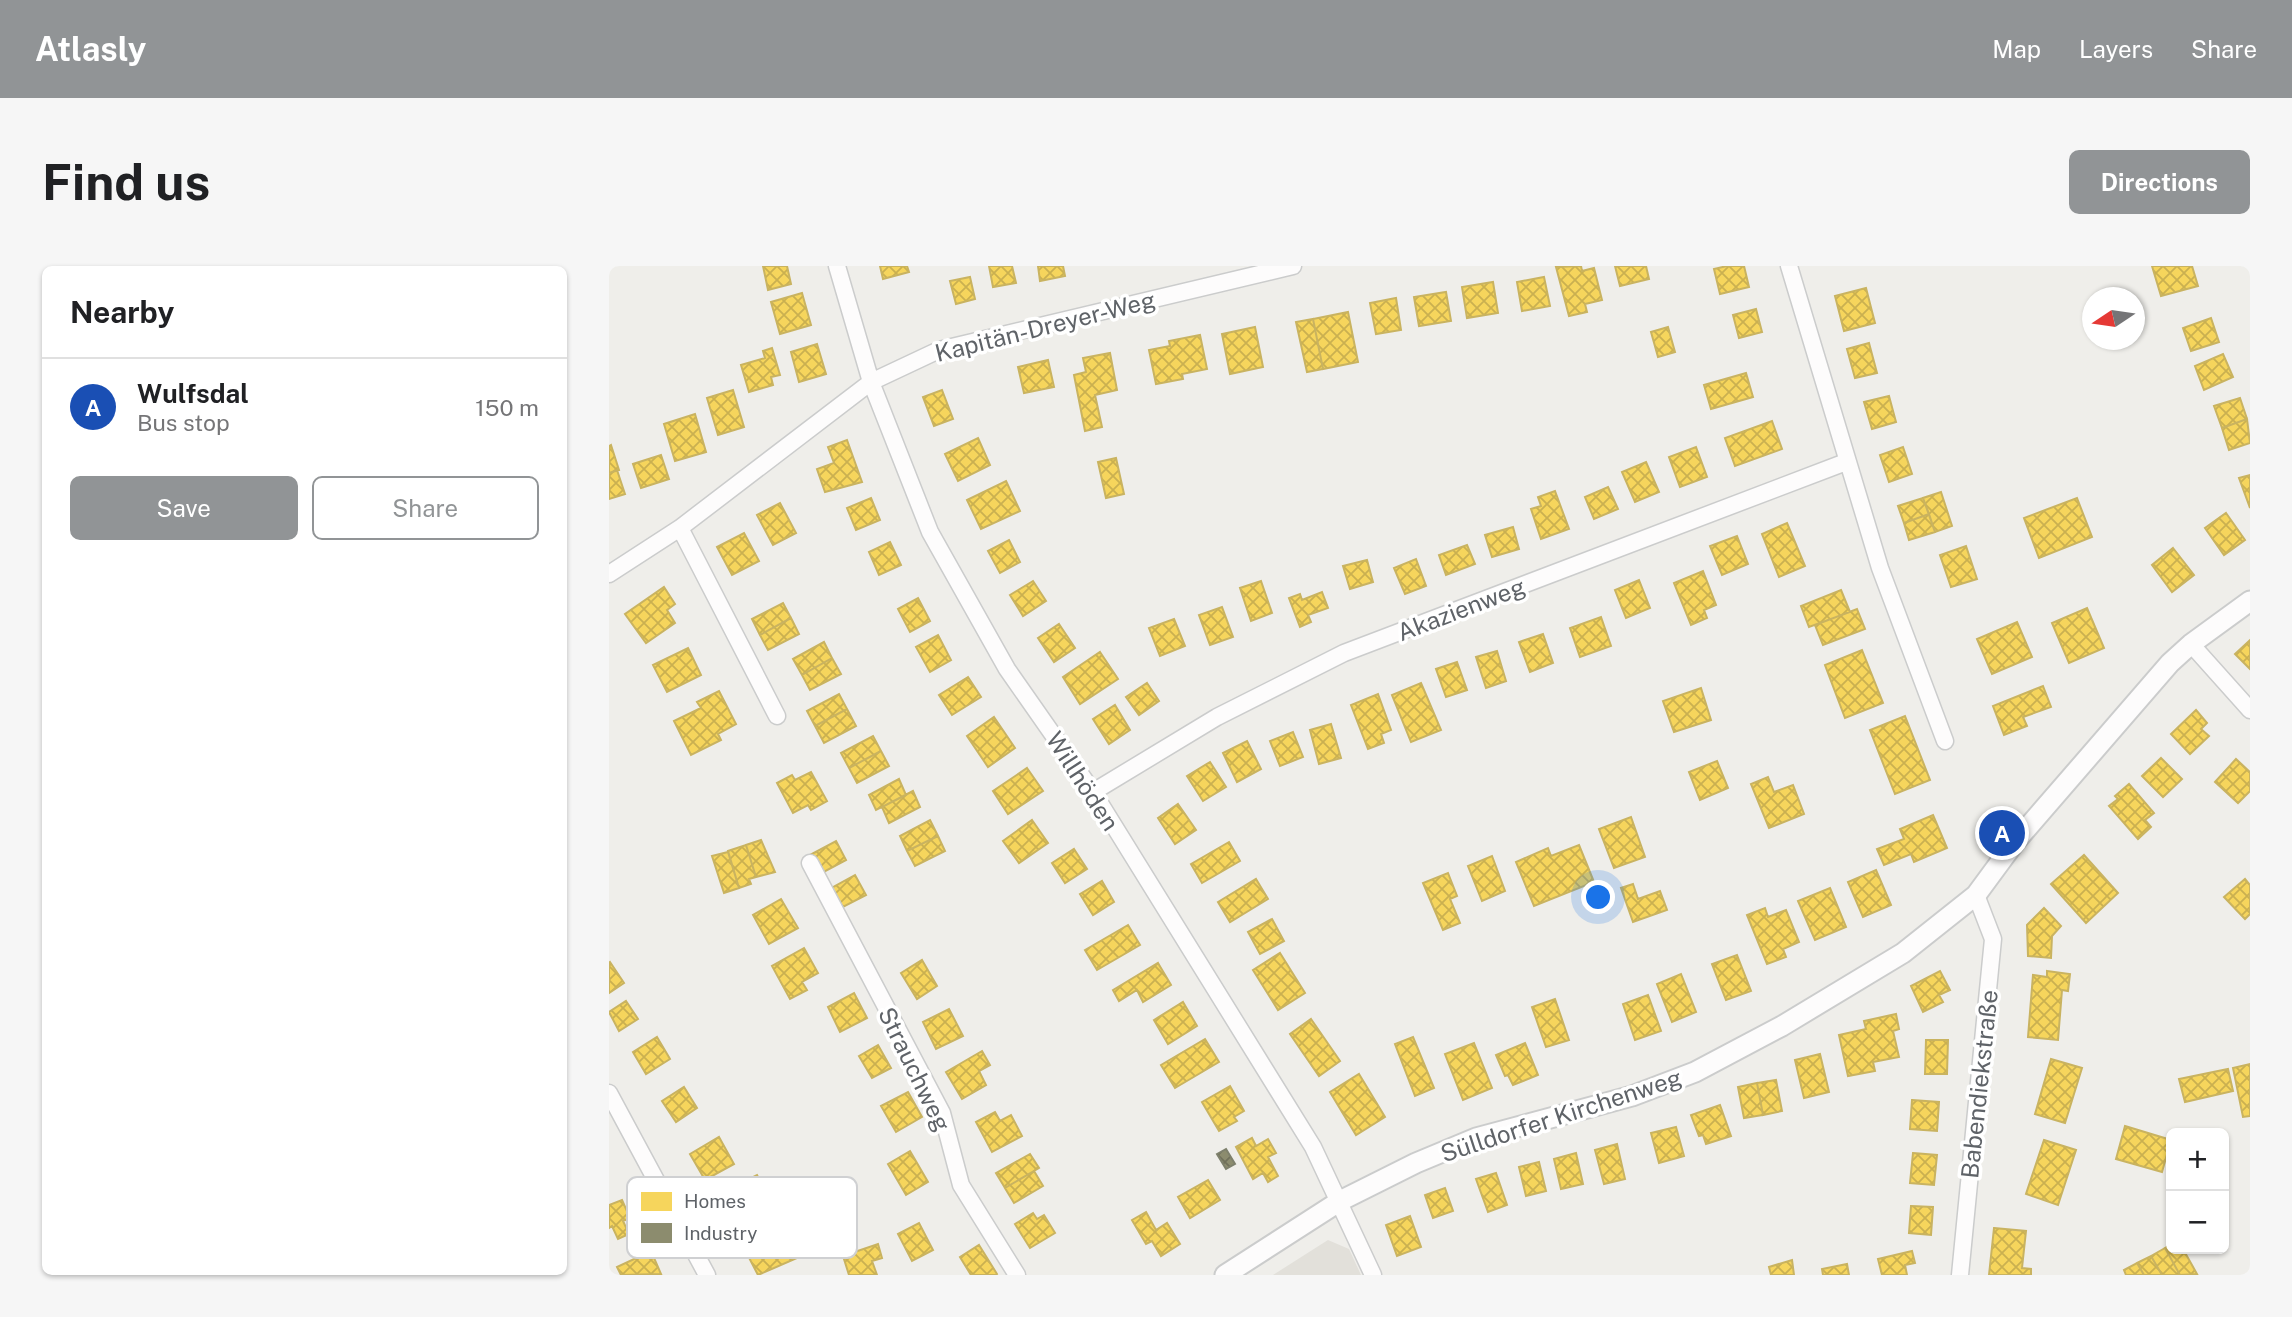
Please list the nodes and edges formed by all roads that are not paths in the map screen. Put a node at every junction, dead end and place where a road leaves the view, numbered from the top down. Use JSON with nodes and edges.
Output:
{"nodes":[{"id":1,"x":837,"y":266,"type":"edge"},
{"id":2,"x":1293,"y":266,"type":"edge"},
{"id":3,"x":1789,"y":266,"type":"edge"},
{"id":4,"x":871,"y":382,"type":"junction"},
{"id":5,"x":1846,"y":462,"type":"junction"},
{"id":6,"x":680,"y":528,"type":"junction"},
{"id":7,"x":609,"y":574,"type":"edge"},
{"id":8,"x":2250,"y":601,"type":"edge"},
{"id":9,"x":2191,"y":643,"type":"junction"},
{"id":10,"x":2250,"y":710,"type":"edge"},
{"id":11,"x":776,"y":716,"type":"dead end"},
{"id":12,"x":1945,"y":741,"type":"dead end"},
{"id":13,"x":1093,"y":792,"type":"junction"},
{"id":14,"x":810,"y":863,"type":"dead end"},
{"id":15,"x":1976,"y":895,"type":"junction"},
{"id":16,"x":609,"y":1093,"type":"edge"},
{"id":17,"x":625,"y":1121,"type":"junction"},
{"id":18,"x":609,"y":1127,"type":"edge"},
{"id":19,"x":655,"y":1177,"type":"edge"},
{"id":20,"x":1340,"y":1201,"type":"junction"},
{"id":21,"x":699,"y":1258,"type":"edge"},
{"id":22,"x":708,"y":1275,"type":"edge"},
{"id":23,"x":1017,"y":1275,"type":"edge"},
{"id":24,"x":1224,"y":1275,"type":"edge"},
{"id":25,"x":1373,"y":1275,"type":"edge"},
{"id":26,"x":1960,"y":1275,"type":"edge"}],
"edges":[{"from":1,"to":4,"type":"street","name":"Willhöden"},
{"from":2,"to":4,"type":"street","name":"Kapitän-Dreyer-Weg"},
{"from":3,"to":5,"type":"street"},
{"from":4,"to":6,"type":"street","name":"Kapitän-Dreyer-Weg"},
{"from":4,"to":13,"type":"street","name":"Willhöden"},
{"from":5,"to":12,"type":"street"},
{"from":5,"to":13,"type":"street","name":"Akazienweg"},
{"from":6,"to":7,"type":"street","name":"Kapitän-Dreyer-Weg"},
{"from":6,"to":11,"type":"street"},
{"from":8,"to":9,"type":"street","name":"Sülldorfer Kirchenweg"},
{"from":9,"to":10,"type":"street"},
{"from":9,"to":15,"type":"street","name":"Sülldorfer Kirchenweg"},
{"from":13,"to":20,"type":"street","name":"Willhöden"},
{"from":14,"to":23,"type":"street","name":"Strauchweg"},
{"from":15,"to":20,"type":"street","name":"Sülldorfer Kirchenweg"},
{"from":15,"to":26,"type":"street","name":"Babendiekstraße"},
{"from":16,"to":17,"type":"street"},
{"from":17,"to":18,"type":"street"},
{"from":17,"to":19,"type":"street"},
{"from":20,"to":24,"type":"street","name":"Sülldorfer Kirchenweg"},
{"from":20,"to":25,"type":"street","name":"Willhöden"},
{"from":21,"to":22,"type":"street"}]}
